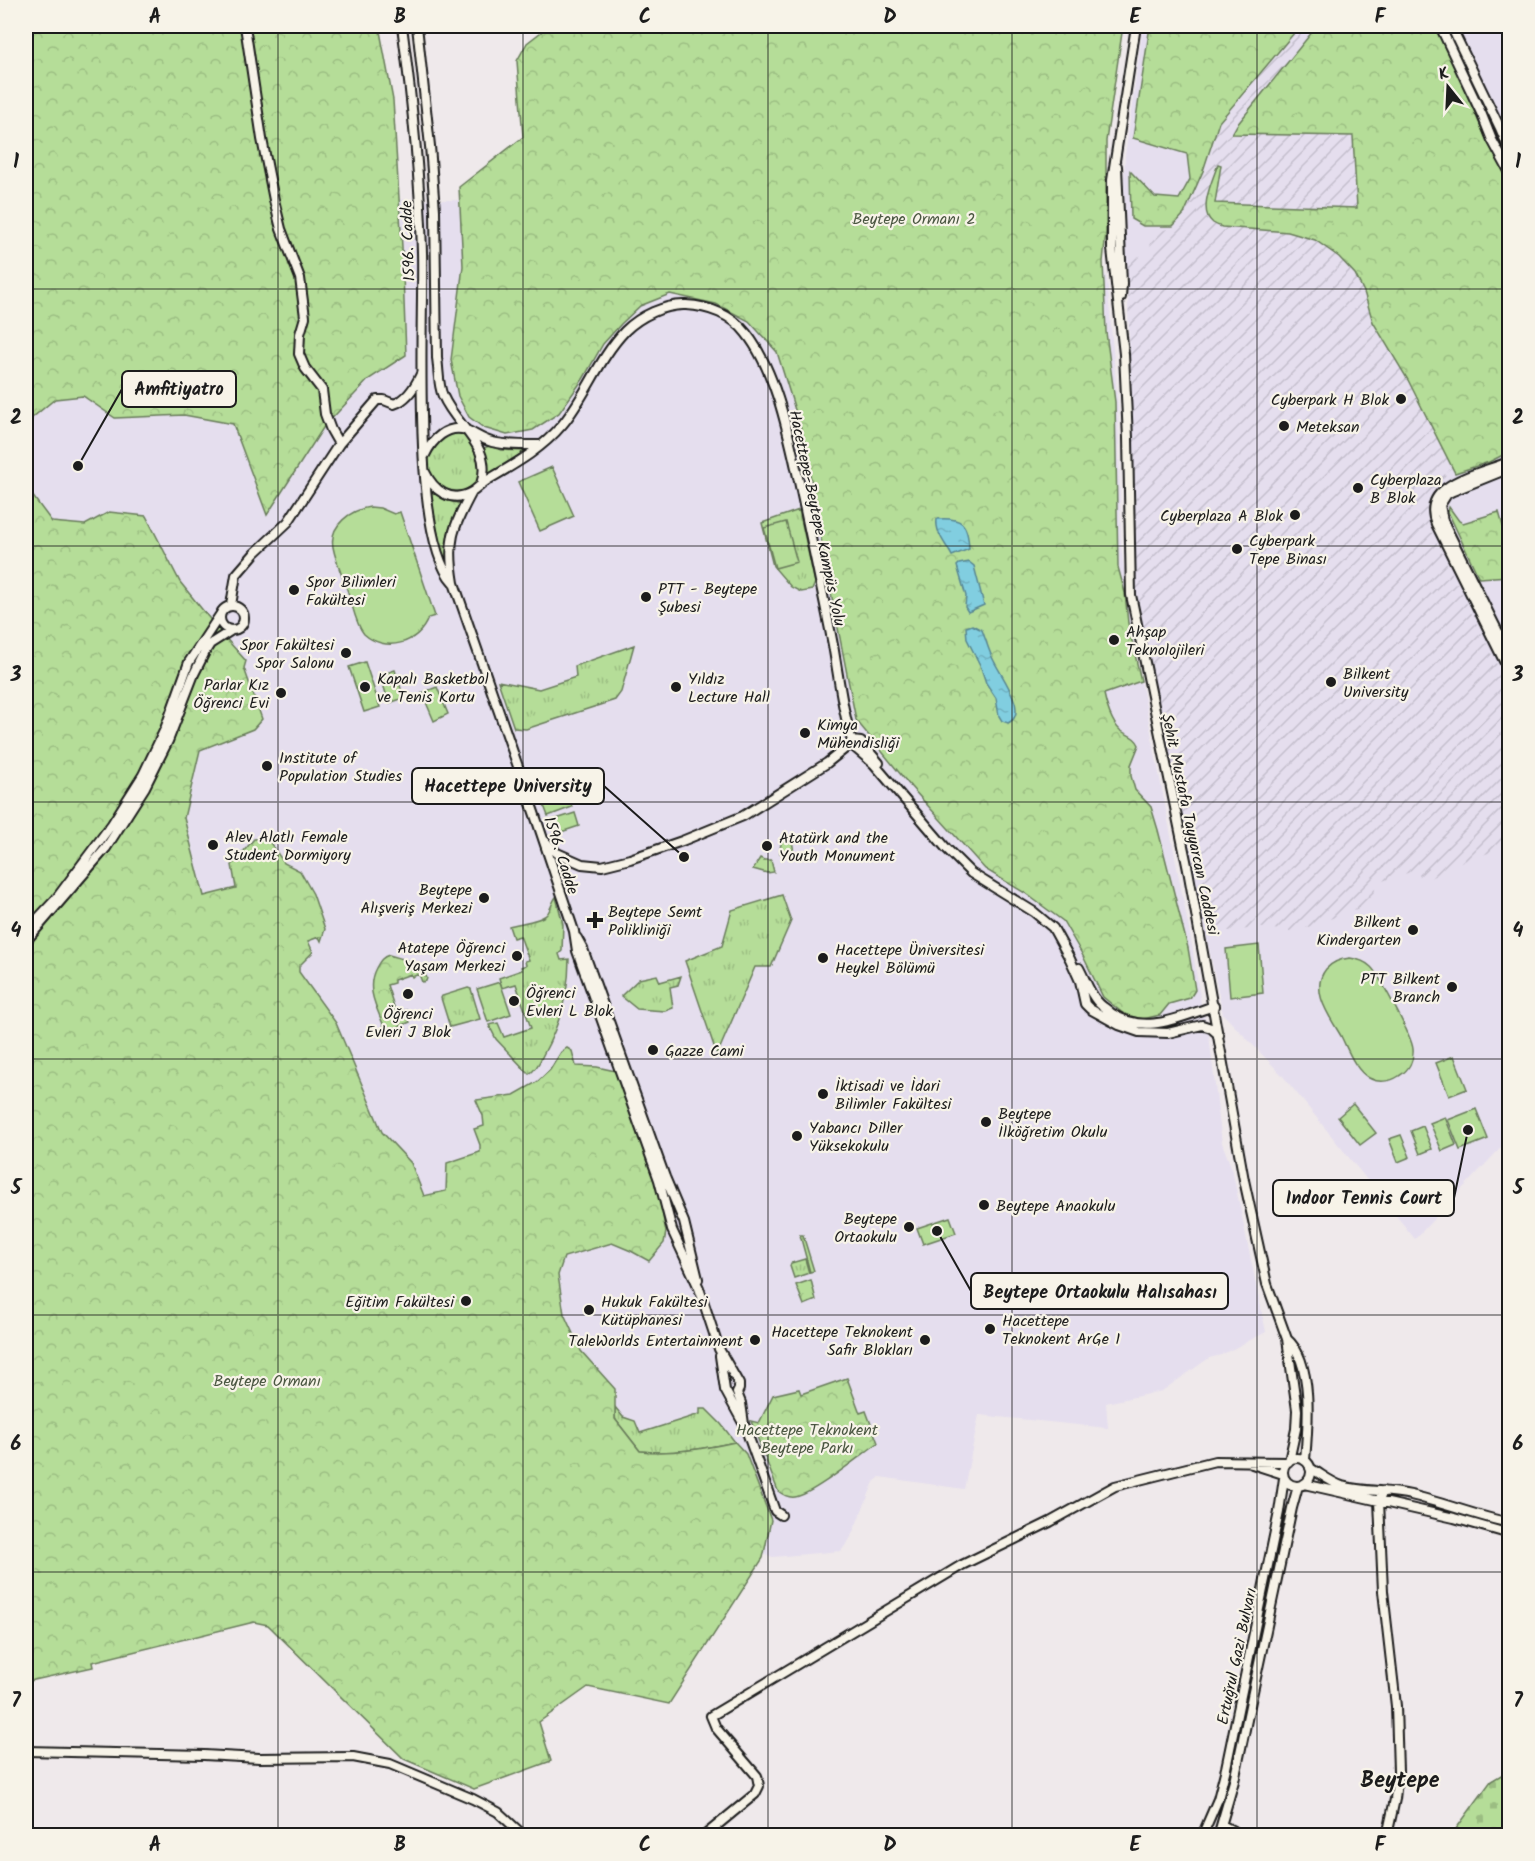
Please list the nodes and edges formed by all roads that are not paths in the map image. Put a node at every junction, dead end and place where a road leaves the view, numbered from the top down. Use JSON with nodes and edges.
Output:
{"nodes":[{"id":1,"x":245,"y":26,"type":"edge"},
{"id":2,"x":402,"y":26,"type":"edge"},
{"id":3,"x":417,"y":26,"type":"edge"},
{"id":4,"x":1136,"y":26,"type":"edge"},
{"id":5,"x":1440,"y":26,"type":"edge"},
{"id":6,"x":1451,"y":26,"type":"edge"},
{"id":7,"x":1503,"y":137,"type":"junction"},
{"id":8,"x":1493,"y":141,"type":"junction"},
{"id":9,"x":1509,"y":152,"type":"edge"},
{"id":10,"x":1509,"y":173,"type":"edge"},
{"id":11,"x":422,"y":371,"type":"junction"},
{"id":12,"x":465,"y":430,"type":"junction"},
{"id":13,"x":339,"y":444,"type":"junction"},
{"id":14,"x":540,"y":446,"type":"junction"},
{"id":15,"x":424,"y":457,"type":"junction"},
{"id":16,"x":1509,"y":461,"type":"edge"},
{"id":17,"x":1509,"y":468,"type":"edge"},
{"id":18,"x":425,"y":472,"type":"junction"},
{"id":19,"x":481,"y":484,"type":"junction"},
{"id":20,"x":472,"y":492,"type":"junction"},
{"id":21,"x":454,"y":584,"type":"junction"},
{"id":22,"x":231,"y":605,"type":"junction"},
{"id":23,"x":220,"y":615,"type":"junction"},
{"id":24,"x":232,"y":630,"type":"junction"},
{"id":25,"x":1509,"y":656,"type":"edge"},
{"id":26,"x":1509,"y":673,"type":"edge"},
{"id":27,"x":852,"y":741,"type":"junction"},
{"id":28,"x":542,"y":834,"type":"junction"},
{"id":29,"x":569,"y":859,"type":"junction"},
{"id":30,"x":555,"y":875,"type":"junction"},
{"id":31,"x":26,"y":931,"type":"edge"},
{"id":32,"x":574,"y":931,"type":"junction"},
{"id":33,"x":26,"y":941,"type":"edge"},
{"id":34,"x":1215,"y":1011,"type":"junction"},
{"id":35,"x":1202,"y":1025,"type":"junction"},
{"id":36,"x":1219,"y":1035,"type":"junction"},
{"id":37,"x":681,"y":1213,"type":"junction"},
{"id":38,"x":668,"y":1216,"type":"junction"},
{"id":39,"x":685,"y":1225,"type":"junction"},
{"id":40,"x":671,"y":1227,"type":"junction"},
{"id":41,"x":699,"y":1288,"type":"junction"},
{"id":42,"x":1287,"y":1339,"type":"junction"},
{"id":43,"x":719,"y":1349,"type":"junction"},
{"id":44,"x":737,"y":1382,"type":"junction"},
{"id":45,"x":725,"y":1385,"type":"junction"},
{"id":46,"x":737,"y":1393,"type":"junction"},
{"id":47,"x":728,"y":1394,"type":"junction"},
{"id":48,"x":744,"y":1424,"type":"junction"},
{"id":49,"x":1239,"y":1461,"type":"junction"},
{"id":50,"x":1288,"y":1461,"type":"junction"},
{"id":51,"x":1305,"y":1461,"type":"junction"},
{"id":52,"x":1310,"y":1468,"type":"junction"},
{"id":53,"x":1284,"y":1476,"type":"junction"},
{"id":54,"x":1301,"y":1485,"type":"junction"},
{"id":55,"x":1383,"y":1491,"type":"junction"},
{"id":56,"x":1379,"y":1501,"type":"junction"},
{"id":57,"x":781,"y":1515,"type":"dead end"},
{"id":58,"x":1509,"y":1523,"type":"edge"},
{"id":59,"x":1509,"y":1534,"type":"edge"},
{"id":60,"x":26,"y":1751,"type":"edge"},
{"id":61,"x":1222,"y":1826,"type":"junction"},
{"id":62,"x":524,"y":1836,"type":"edge"},
{"id":63,"x":704,"y":1836,"type":"edge"},
{"id":64,"x":1202,"y":1836,"type":"edge"},
{"id":65,"x":1218,"y":1836,"type":"edge"},
{"id":66,"x":1243,"y":1836,"type":"edge"},
{"id":67,"x":1387,"y":1836,"type":"edge"}],
"edges":[{"from":1,"to":13,"type":"street"},
{"from":2,"to":11,"type":"street","name":"1596. Cadde"},
{"from":3,"to":12,"type":"street","name":"1596. Cadde"},
{"from":4,"to":34,"type":"street","name":"Şehit Mustafa Tayyarcan Caddesi"},
{"from":5,"to":8,"type":"street"},
{"from":6,"to":7,"type":"street"},
{"from":7,"to":8,"type":"street"},
{"from":7,"to":9,"type":"street"},
{"from":8,"to":10,"type":"street"},
{"from":11,"to":13,"type":"street"},
{"from":11,"to":15,"type":"street","name":"1596. Cadde"},
{"from":12,"to":14,"type":"street"},
{"from":12,"to":15,"type":"street"},
{"from":12,"to":19,"type":"street","name":"1596. Cadde"},
{"from":13,"to":22,"type":"street"},
{"from":14,"to":19,"type":"street","name":"Hacettepe-Beytepe Kampüs Yolu"},
{"from":14,"to":27,"type":"street","name":"Hacettepe-Beytepe Kampüs Yolu"},
{"from":15,"to":18,"type":"street","name":"1596. Cadde"},
{"from":16,"to":26,"type":"street"},
{"from":17,"to":25,"type":"street"},
{"from":18,"to":20,"type":"street"},
{"from":18,"to":21,"type":"street","name":"1596. Cadde"},
{"from":19,"to":20,"type":"street","name":"1596. Cadde"},
{"from":20,"to":21,"type":"street","name":"1596. Cadde"},
{"from":21,"to":28,"type":"street","name":"1596. Cadde"},
{"from":22,"to":23,"type":"street"},
{"from":22,"to":24,"type":"street"},
{"from":23,"to":24,"type":"street"},
{"from":23,"to":31,"type":"street"},
{"from":24,"to":33,"type":"street"},
{"from":27,"to":29,"type":"street"},
{"from":27,"to":34,"type":"street"},
{"from":27,"to":35,"type":"street"},
{"from":28,"to":29,"type":"street"},
{"from":28,"to":30,"type":"street","name":"1596. Cadde"},
{"from":29,"to":30,"type":"street"},
{"from":30,"to":32,"type":"street","name":"1596. Cadde"},
{"from":32,"to":37,"type":"street","name":"1596. Cadde"},
{"from":32,"to":38,"type":"street","name":"1596. Cadde"},
{"from":34,"to":35,"type":"street"},
{"from":34,"to":36,"type":"street","name":"Şehit Mustafa Tayyarcan Caddesi"},
{"from":35,"to":36,"type":"street"},
{"from":36,"to":42,"type":"street","name":"Şehit Mustafa Tayyarcan Caddesi"},
{"from":37,"to":38,"type":"street"},
{"from":37,"to":39,"type":"street","name":"1596. Cadde"},
{"from":38,"to":40,"type":"street","name":"1596. Cadde"},
{"from":39,"to":40,"type":"street"},
{"from":39,"to":41,"type":"street","name":"1596. Cadde"},
{"from":40,"to":41,"type":"street","name":"1596. Cadde"},
{"from":41,"to":43,"type":"street"},
{"from":42,"to":50,"type":"street","name":"Şehit Mustafa Tayyarcan Caddesi"},
{"from":42,"to":51,"type":"street","name":"Şehit Mustafa Tayyarcan Caddesi"},
{"from":43,"to":44,"type":"street"},
{"from":43,"to":45,"type":"street"},
{"from":44,"to":45,"type":"street"},
{"from":44,"to":46,"type":"street"},
{"from":45,"to":47,"type":"street"},
{"from":46,"to":47,"type":"street"},
{"from":46,"to":48,"type":"street"},
{"from":47,"to":48,"type":"street"},
{"from":48,"to":57,"type":"street"},
{"from":49,"to":50,"type":"street"},
{"from":49,"to":53,"type":"street"},
{"from":49,"to":63,"type":"street"},
{"from":50,"to":51,"type":"street"},
{"from":50,"to":53,"type":"street"},
{"from":51,"to":52,"type":"street"},
{"from":52,"to":54,"type":"street"},
{"from":52,"to":55,"type":"street"},
{"from":53,"to":54,"type":"street"},
{"from":53,"to":64,"type":"street","name":"Ertuğrul Gazi Bulvarı"},
{"from":54,"to":56,"type":"street"},
{"from":54,"to":61,"type":"street","name":"Ertuğrul Gazi Bulvarı"},
{"from":55,"to":56,"type":"street"},
{"from":55,"to":58,"type":"street"},
{"from":56,"to":59,"type":"street"},
{"from":56,"to":67,"type":"street"},
{"from":60,"to":62,"type":"street"},
{"from":61,"to":65,"type":"street","name":"Ertuğrul Gazi Bulvarı"},
{"from":61,"to":66,"type":"street"}]}
